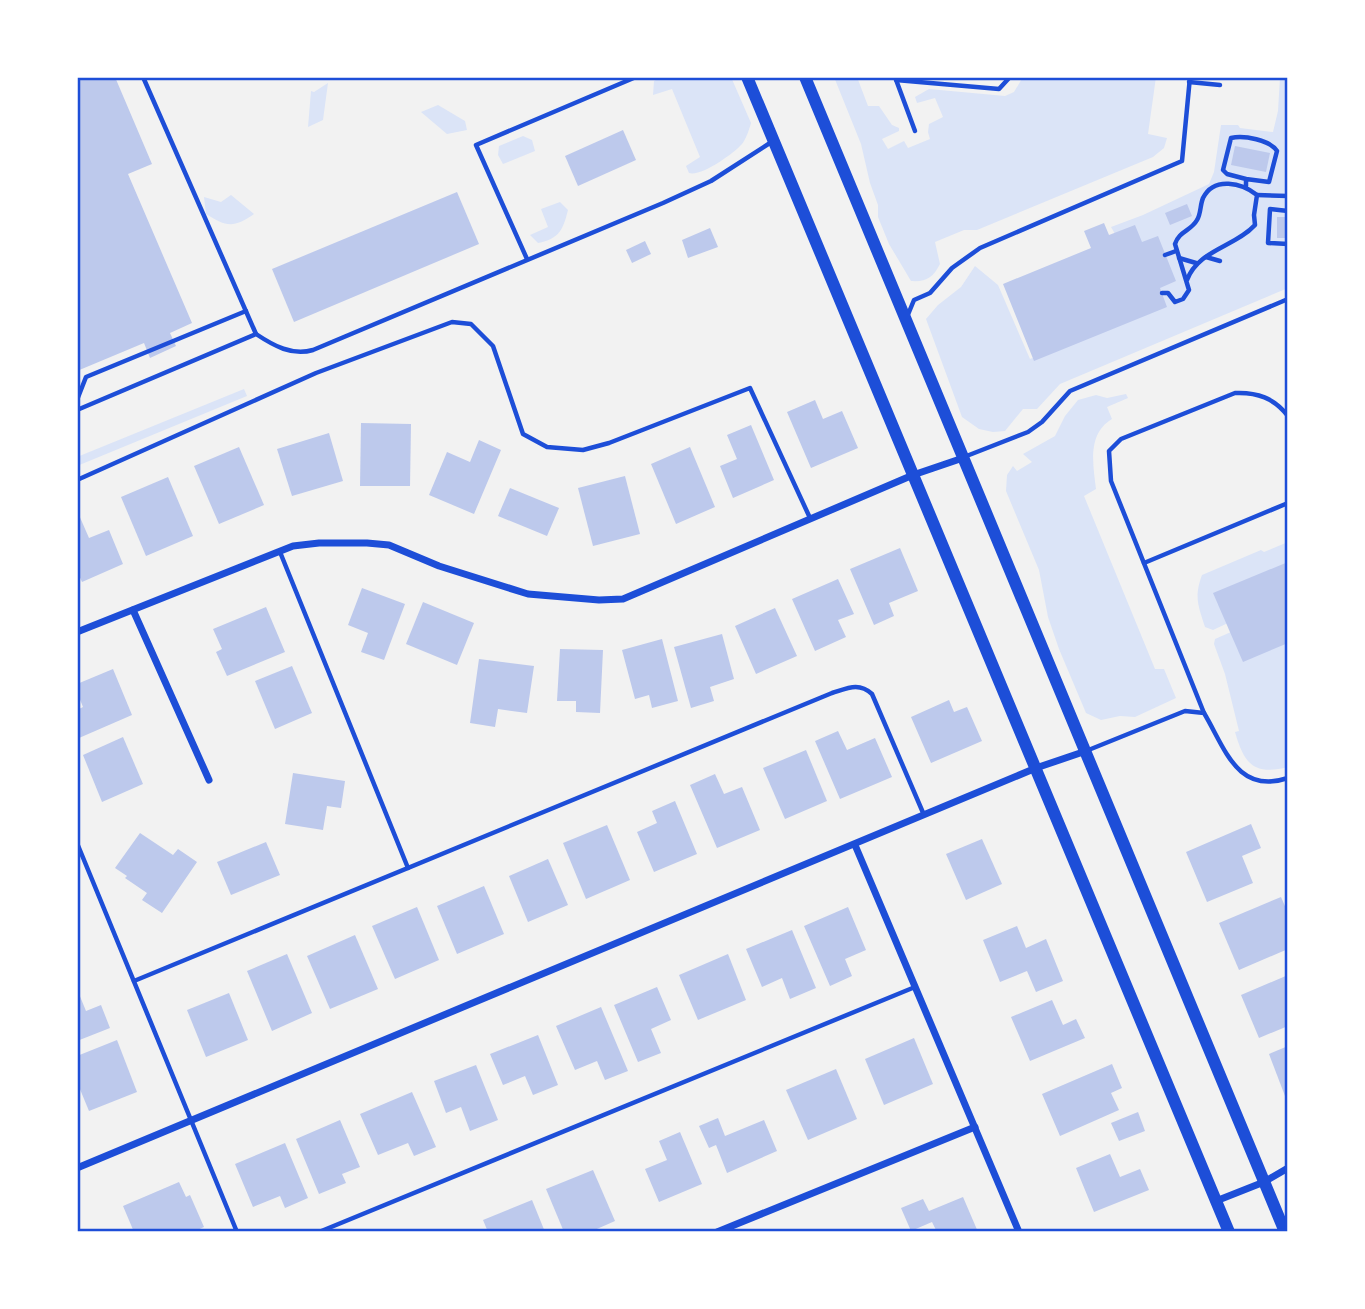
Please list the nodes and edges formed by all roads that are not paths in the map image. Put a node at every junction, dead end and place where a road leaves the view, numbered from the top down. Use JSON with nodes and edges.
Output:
{"nodes":[{"id":1,"x":143,"y":77,"type":"edge"},
{"id":2,"x":636,"y":77,"type":"edge"},
{"id":3,"x":747,"y":77,"type":"edge"},
{"id":4,"x":805,"y":77,"type":"edge"},
{"id":5,"x":1010,"y":77,"type":"edge"},
{"id":6,"x":895,"y":78,"type":"edge"},
{"id":7,"x":1190,"y":79,"type":"edge"},
{"id":8,"x":1220,"y":85,"type":"dead end"},
{"id":9,"x":915,"y":131,"type":"dead end"},
{"id":10,"x":774,"y":141,"type":"junction"},
{"id":11,"x":527,"y":259,"type":"junction"},
{"id":12,"x":1288,"y":299,"type":"edge"},
{"id":13,"x":246,"y":311,"type":"junction"},
{"id":14,"x":906,"y":318,"type":"junction"},
{"id":15,"x":256,"y":334,"type":"junction"},
{"id":16,"x":77,"y":400,"type":"edge"},
{"id":17,"x":77,"y":410,"type":"edge"},
{"id":18,"x":1288,"y":416,"type":"edge"},
{"id":19,"x":963,"y":458,"type":"junction"},
{"id":20,"x":914,"y":475,"type":"junction"},
{"id":21,"x":77,"y":480,"type":"edge"},
{"id":22,"x":1288,"y":503,"type":"edge"},
{"id":23,"x":811,"y":519,"type":"junction"},
{"id":24,"x":280,"y":551,"type":"junction"},
{"id":25,"x":1144,"y":563,"type":"junction"},
{"id":26,"x":133,"y":610,"type":"junction"},
{"id":27,"x":77,"y":632,"type":"edge"},
{"id":28,"x":1204,"y":713,"type":"junction"},
{"id":29,"x":1086,"y":751,"type":"junction"},
{"id":30,"x":1036,"y":768,"type":"junction"},
{"id":31,"x":1288,"y":778,"type":"edge"},
{"id":32,"x":209,"y":780,"type":"dead end"},
{"id":33,"x":925,"y":816,"type":"junction"},
{"id":34,"x":77,"y":843,"type":"edge"},
{"id":35,"x":855,"y":845,"type":"junction"},
{"id":36,"x":408,"y":868,"type":"junction"},
{"id":37,"x":134,"y":981,"type":"junction"},
{"id":38,"x":915,"y":986,"type":"junction"},
{"id":39,"x":191,"y":1120,"type":"junction"},
{"id":40,"x":975,"y":1127,"type":"junction"},
{"id":41,"x":77,"y":1167,"type":"edge"},
{"id":42,"x":1288,"y":1168,"type":"edge"},
{"id":43,"x":1265,"y":1182,"type":"junction"},
{"id":44,"x":1216,"y":1201,"type":"junction"},
{"id":45,"x":237,"y":1232,"type":"edge"},
{"id":46,"x":319,"y":1232,"type":"edge"},
{"id":47,"x":717,"y":1232,"type":"edge"},
{"id":48,"x":1019,"y":1232,"type":"edge"},
{"id":49,"x":1229,"y":1232,"type":"edge"},
{"id":50,"x":1285,"y":1232,"type":"edge"}],
"edges":[{"from":1,"to":13,"type":"lane"},
{"from":2,"to":11,"type":"lane"},
{"from":3,"to":10,"type":"main road"},
{"from":4,"to":14,"type":"main road"},
{"from":5,"to":6,"type":"lane"},
{"from":6,"to":9,"type":"lane"},
{"from":7,"to":8,"type":"lane"},
{"from":7,"to":14,"type":"lane"},
{"from":10,"to":11,"type":"lane"},
{"from":10,"to":20,"type":"main road"},
{"from":11,"to":15,"type":"lane"},
{"from":12,"to":19,"type":"lane"},
{"from":13,"to":15,"type":"lane"},
{"from":13,"to":16,"type":"lane"},
{"from":14,"to":19,"type":"main road"},
{"from":15,"to":17,"type":"lane"},
{"from":18,"to":25,"type":"lane"},
{"from":19,"to":20,"type":"street"},
{"from":19,"to":29,"type":"main road"},
{"from":20,"to":23,"type":"street"},
{"from":20,"to":30,"type":"main road"},
{"from":21,"to":23,"type":"lane"},
{"from":22,"to":25,"type":"lane"},
{"from":23,"to":24,"type":"street"},
{"from":24,"to":26,"type":"street"},
{"from":24,"to":36,"type":"lane"},
{"from":25,"to":28,"type":"lane"},
{"from":26,"to":27,"type":"street"},
{"from":26,"to":32,"type":"street"},
{"from":28,"to":29,"type":"lane"},
{"from":28,"to":31,"type":"lane"},
{"from":29,"to":30,"type":"street"},
{"from":29,"to":43,"type":"main road"},
{"from":30,"to":33,"type":"street"},
{"from":30,"to":44,"type":"main road"},
{"from":33,"to":35,"type":"street"},
{"from":33,"to":36,"type":"lane"},
{"from":34,"to":37,"type":"lane"},
{"from":35,"to":38,"type":"street"},
{"from":35,"to":39,"type":"street"},
{"from":36,"to":37,"type":"lane"},
{"from":37,"to":39,"type":"lane"},
{"from":38,"to":40,"type":"street"},
{"from":38,"to":46,"type":"lane"},
{"from":39,"to":41,"type":"street"},
{"from":39,"to":45,"type":"lane"},
{"from":40,"to":47,"type":"street"},
{"from":40,"to":48,"type":"street"},
{"from":42,"to":43,"type":"street"},
{"from":43,"to":44,"type":"street"},
{"from":43,"to":50,"type":"main road"},
{"from":44,"to":49,"type":"main road"}]}
